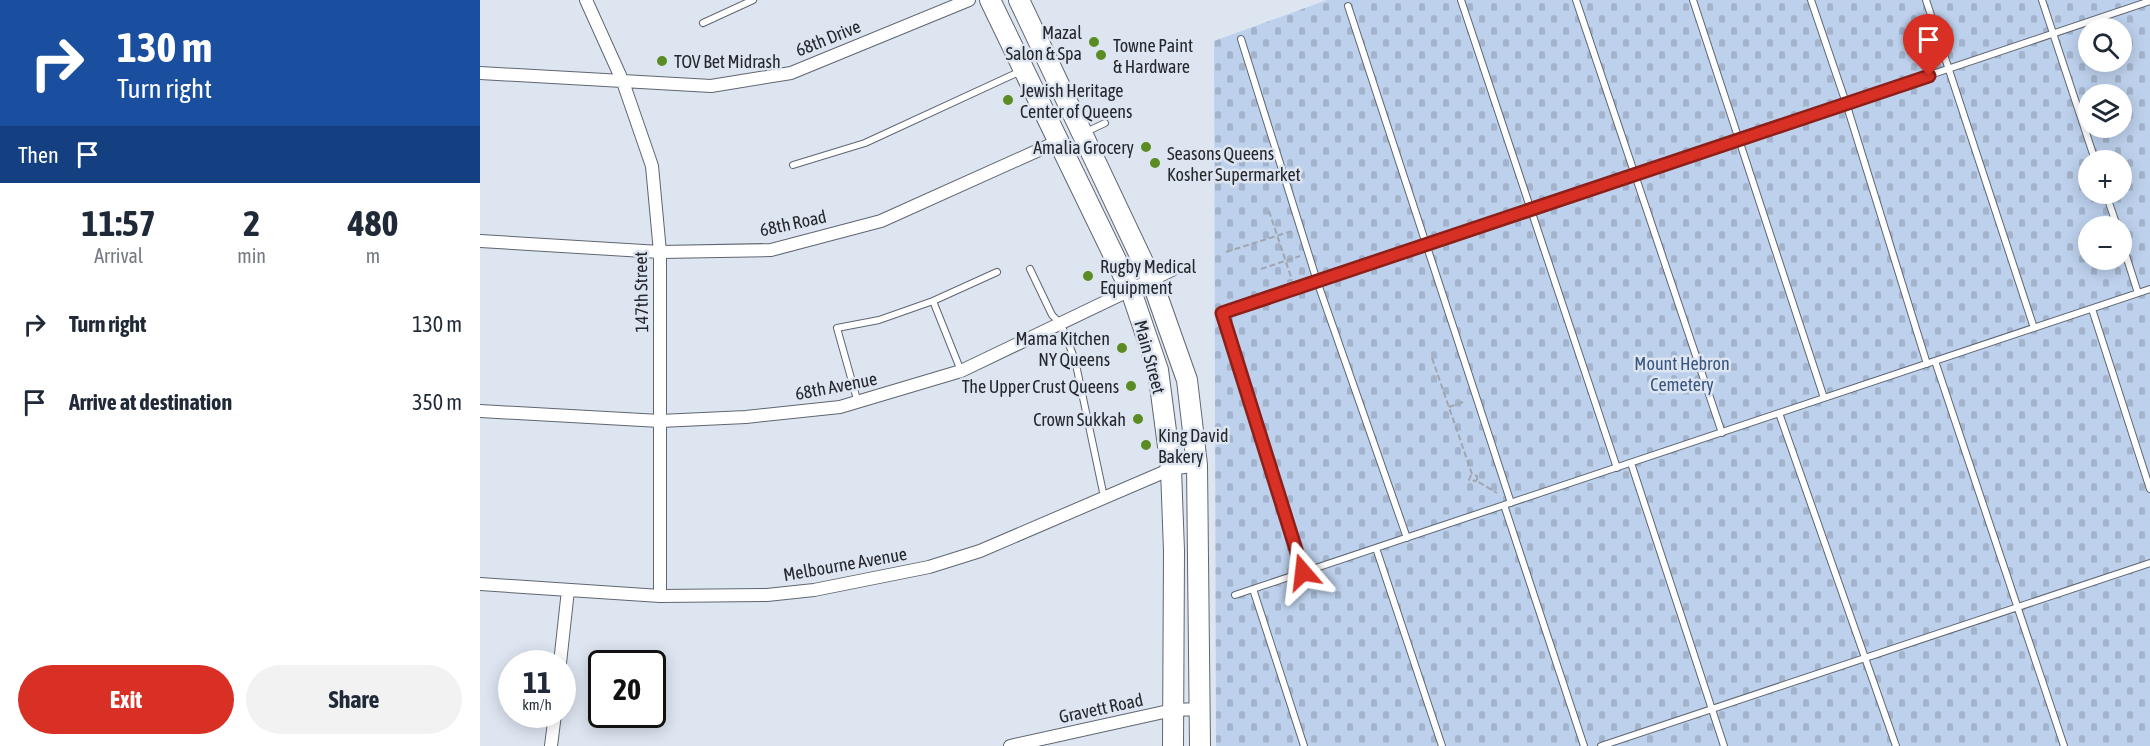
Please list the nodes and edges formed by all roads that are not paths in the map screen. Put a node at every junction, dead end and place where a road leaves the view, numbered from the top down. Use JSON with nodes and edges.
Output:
{"nodes":[{"id":1,"x":586,"y":0,"type":"edge"},
{"id":2,"x":753,"y":0,"type":"edge"},
{"id":3,"x":969,"y":0,"type":"edge"},
{"id":4,"x":990,"y":0,"type":"edge"},
{"id":5,"x":1019,"y":0,"type":"edge"},
{"id":6,"x":1461,"y":0,"type":"edge"},
{"id":7,"x":1576,"y":0,"type":"edge"},
{"id":8,"x":1693,"y":0,"type":"edge"},
{"id":9,"x":1811,"y":0,"type":"edge"},
{"id":10,"x":1926,"y":0,"type":"edge"},
{"id":11,"x":2042,"y":0,"type":"edge"},
{"id":12,"x":2150,"y":2,"type":"edge"},
{"id":13,"x":1348,"y":6,"type":"dead end"},
{"id":14,"x":703,"y":23,"type":"dead end"},
{"id":15,"x":2054,"y":34,"type":"junction"},
{"id":16,"x":1240,"y":39,"type":"dead end"},
{"id":17,"x":1024,"y":69,"type":"junction"},
{"id":18,"x":1949,"y":69,"type":"junction"},
{"id":19,"x":480,"y":73,"type":"edge"},
{"id":20,"x":623,"y":82,"type":"junction"},
{"id":21,"x":1846,"y":103,"type":"junction"},
{"id":22,"x":1105,"y":123,"type":"dead end"},
{"id":23,"x":1082,"y":134,"type":"junction"},
{"id":24,"x":1739,"y":139,"type":"junction"},
{"id":25,"x":1059,"y":141,"type":"junction"},
{"id":26,"x":2092,"y":150,"type":"edge"},
{"id":27,"x":793,"y":165,"type":"dead end"},
{"id":28,"x":1635,"y":174,"type":"junction"},
{"id":29,"x":1530,"y":210,"type":"junction"},
{"id":30,"x":480,"y":241,"type":"edge"},
{"id":31,"x":1426,"y":244,"type":"junction"},
{"id":32,"x":660,"y":252,"type":"junction"},
{"id":33,"x":1030,"y":269,"type":"dead end"},
{"id":34,"x":1172,"y":270,"type":"dead end"},
{"id":35,"x":2131,"y":270,"type":"edge"},
{"id":36,"x":997,"y":272,"type":"dead end"},
{"id":37,"x":1152,"y":281,"type":"junction"},
{"id":38,"x":1317,"y":281,"type":"junction"},
{"id":39,"x":2150,"y":290,"type":"edge"},
{"id":40,"x":1131,"y":291,"type":"junction"},
{"id":41,"x":2139,"y":293,"type":"junction"},
{"id":42,"x":933,"y":301,"type":"junction"},
{"id":43,"x":2092,"y":309,"type":"junction"},
{"id":44,"x":1060,"y":324,"type":"junction"},
{"id":45,"x":2034,"y":328,"type":"junction"},
{"id":46,"x":1935,"y":361,"type":"junction"},
{"id":47,"x":1927,"y":364,"type":"junction"},
{"id":48,"x":961,"y":371,"type":"junction"},
{"id":49,"x":1824,"y":398,"type":"junction"},
{"id":50,"x":858,"y":402,"type":"junction"},
{"id":51,"x":480,"y":411,"type":"edge"},
{"id":52,"x":1779,"y":413,"type":"junction"},
{"id":53,"x":660,"y":421,"type":"junction"},
{"id":54,"x":1722,"y":433,"type":"junction"},
{"id":55,"x":1631,"y":463,"type":"junction"},
{"id":56,"x":1197,"y":465,"type":"junction"},
{"id":57,"x":1617,"y":468,"type":"junction"},
{"id":58,"x":1171,"y":469,"type":"junction"},
{"id":59,"x":2150,"y":489,"type":"edge"},
{"id":60,"x":1104,"y":497,"type":"junction"},
{"id":61,"x":1508,"y":504,"type":"junction"},
{"id":62,"x":1407,"y":538,"type":"junction"},
{"id":63,"x":1376,"y":548,"type":"junction"},
{"id":64,"x":2150,"y":563,"type":"edge"},
{"id":65,"x":1303,"y":572,"type":"junction"},
{"id":66,"x":480,"y":584,"type":"edge"},
{"id":67,"x":1253,"y":589,"type":"junction"},
{"id":68,"x":568,"y":591,"type":"junction"},
{"id":69,"x":660,"y":596,"type":"junction"},
{"id":70,"x":1235,"y":596,"type":"dead end"},
{"id":71,"x":2019,"y":606,"type":"junction"},
{"id":72,"x":561,"y":650,"type":"edge"},
{"id":73,"x":1865,"y":658,"type":"junction"},
{"id":74,"x":1200,"y":709,"type":"junction"},
{"id":75,"x":1712,"y":709,"type":"junction"},
{"id":76,"x":1173,"y":710,"type":"junction"},
{"id":77,"x":553,"y":728,"type":"edge"},
{"id":78,"x":551,"y":746,"type":"edge"},
{"id":79,"x":1010,"y":746,"type":"edge"},
{"id":80,"x":1173,"y":746,"type":"edge"},
{"id":81,"x":1200,"y":746,"type":"edge"},
{"id":82,"x":1304,"y":746,"type":"edge"},
{"id":83,"x":1442,"y":746,"type":"edge"},
{"id":84,"x":1584,"y":746,"type":"edge"},
{"id":85,"x":1601,"y":746,"type":"edge"},
{"id":86,"x":1724,"y":746,"type":"edge"},
{"id":87,"x":1896,"y":746,"type":"edge"},
{"id":88,"x":2064,"y":746,"type":"edge"}],
"edges":[{"from":1,"to":20,"type":"street","name":"147th Street"},
{"from":2,"to":14,"type":"lane"},
{"from":3,"to":20,"type":"street","name":"68th Drive"},
{"from":4,"to":17,"type":"main road","name":"Main Street"},
{"from":5,"to":23,"type":"main road","name":"Main Street"},
{"from":6,"to":29,"type":"lane"},
{"from":7,"to":28,"type":"lane"},
{"from":8,"to":24,"type":"lane"},
{"from":9,"to":21,"type":"lane"},
{"from":10,"to":18,"type":"lane"},
{"from":11,"to":15,"type":"lane"},
{"from":12,"to":15,"type":"lane"},
{"from":13,"to":31,"type":"lane"},
{"from":15,"to":18,"type":"lane"},
{"from":15,"to":26,"type":"lane"},
{"from":16,"to":38,"type":"lane"},
{"from":17,"to":25,"type":"main road","name":"Main Street"},
{"from":17,"to":27,"type":"lane"},
{"from":18,"to":21,"type":"lane"},
{"from":18,"to":45,"type":"lane"},
{"from":19,"to":20,"type":"street","name":"68th Drive"},
{"from":20,"to":32,"type":"street","name":"147th Street"},
{"from":21,"to":24,"type":"lane"},
{"from":21,"to":47,"type":"lane"},
{"from":22,"to":23,"type":"lane"},
{"from":23,"to":37,"type":"main road","name":"Main Street"},
{"from":24,"to":28,"type":"lane"},
{"from":24,"to":49,"type":"lane"},
{"from":25,"to":32,"type":"street","name":"68th Road"},
{"from":25,"to":40,"type":"main road","name":"Main Street"},
{"from":28,"to":29,"type":"lane"},
{"from":28,"to":54,"type":"lane"},
{"from":29,"to":31,"type":"lane"},
{"from":29,"to":57,"type":"lane"},
{"from":30,"to":32,"type":"street","name":"68th Road"},
{"from":31,"to":38,"type":"lane"},
{"from":31,"to":61,"type":"lane"},
{"from":32,"to":53,"type":"street","name":"147th Street"},
{"from":33,"to":44,"type":"lane"},
{"from":34,"to":37,"type":"street","name":"68th Avenue"},
{"from":35,"to":41,"type":"lane"},
{"from":36,"to":42,"type":"lane"},
{"from":37,"to":40,"type":"street","name":"68th Avenue"},
{"from":37,"to":56,"type":"main road","name":"Main Street"},
{"from":38,"to":62,"type":"lane"},
{"from":38,"to":65,"type":"lane"},
{"from":39,"to":41,"type":"lane"},
{"from":40,"to":44,"type":"street","name":"68th Avenue"},
{"from":40,"to":58,"type":"main road","name":"Main Street"},
{"from":41,"to":43,"type":"lane"},
{"from":42,"to":48,"type":"lane"},
{"from":42,"to":50,"type":"lane"},
{"from":43,"to":45,"type":"lane"},
{"from":43,"to":59,"type":"lane"},
{"from":44,"to":48,"type":"street","name":"68th Avenue"},
{"from":44,"to":60,"type":"lane"},
{"from":45,"to":46,"type":"lane"},
{"from":46,"to":47,"type":"lane"},
{"from":46,"to":71,"type":"lane"},
{"from":47,"to":49,"type":"lane"},
{"from":48,"to":50,"type":"street","name":"68th Avenue"},
{"from":49,"to":52,"type":"lane"},
{"from":50,"to":53,"type":"street","name":"68th Avenue"},
{"from":51,"to":53,"type":"street","name":"68th Avenue"},
{"from":52,"to":54,"type":"lane"},
{"from":52,"to":73,"type":"lane"},
{"from":53,"to":69,"type":"street","name":"147th Street"},
{"from":54,"to":55,"type":"lane"},
{"from":55,"to":57,"type":"lane"},
{"from":55,"to":75,"type":"lane"},
{"from":56,"to":58,"type":"street","name":"Melbourne Avenue"},
{"from":56,"to":74,"type":"main road","name":"Main Street"},
{"from":57,"to":61,"type":"lane"},
{"from":58,"to":60,"type":"street","name":"Melbourne Avenue"},
{"from":58,"to":76,"type":"main road","name":"Main Street"},
{"from":60,"to":69,"type":"street","name":"Melbourne Avenue"},
{"from":61,"to":62,"type":"lane"},
{"from":61,"to":84,"type":"lane"},
{"from":62,"to":63,"type":"lane"},
{"from":63,"to":65,"type":"lane"},
{"from":63,"to":83,"type":"lane"},
{"from":64,"to":71,"type":"lane"},
{"from":65,"to":67,"type":"lane"},
{"from":66,"to":68,"type":"street","name":"Melbourne Avenue"},
{"from":67,"to":70,"type":"lane"},
{"from":67,"to":82,"type":"lane"},
{"from":68,"to":69,"type":"street","name":"Melbourne Avenue"},
{"from":68,"to":72,"type":"street"},
{"from":71,"to":73,"type":"lane"},
{"from":71,"to":88,"type":"lane"},
{"from":73,"to":75,"type":"lane"},
{"from":73,"to":87,"type":"lane"},
{"from":74,"to":76,"type":"street","name":"Gravett Road"},
{"from":74,"to":81,"type":"main road","name":"Main Street"},
{"from":75,"to":85,"type":"lane"},
{"from":75,"to":86,"type":"lane"},
{"from":76,"to":79,"type":"street","name":"Gravett Road"},
{"from":76,"to":80,"type":"main road","name":"Main Street"},
{"from":77,"to":78,"type":"street"}]}
